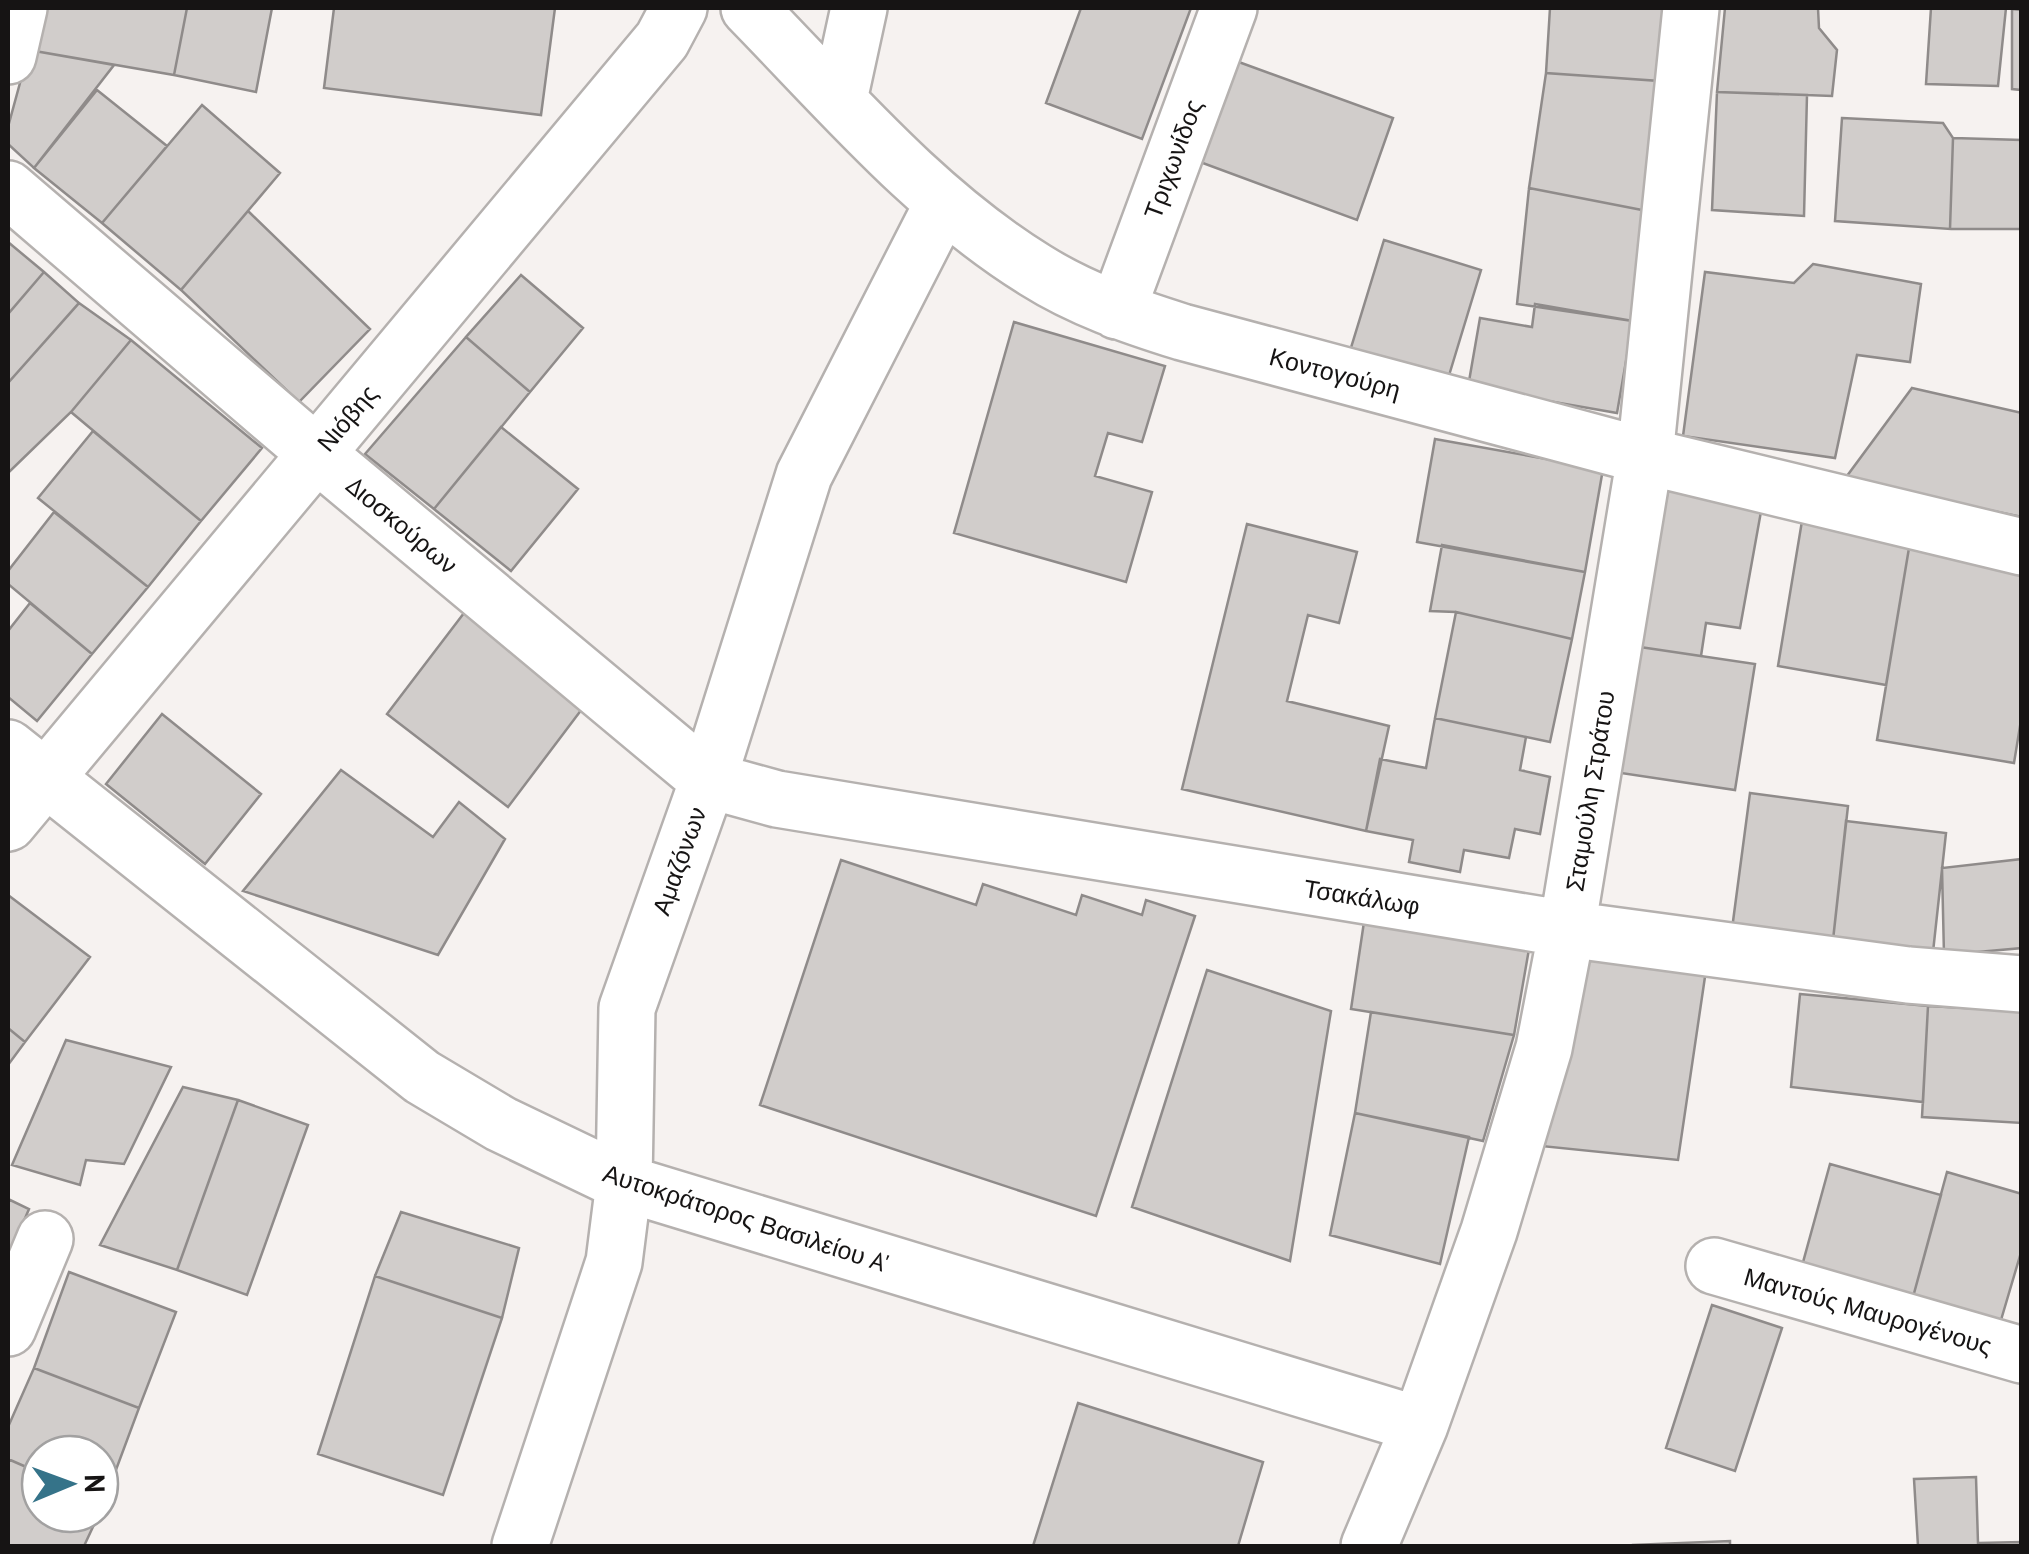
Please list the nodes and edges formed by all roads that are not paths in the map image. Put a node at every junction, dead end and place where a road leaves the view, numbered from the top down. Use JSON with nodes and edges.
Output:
{"nodes":[{"id":1,"x":19,"y":8,"type":"edge"},
{"id":2,"x":680,"y":8,"type":"edge"},
{"id":3,"x":748,"y":8,"type":"edge"},
{"id":4,"x":859,"y":8,"type":"edge"},
{"id":5,"x":1229,"y":8,"type":"edge"},
{"id":6,"x":1691,"y":8,"type":"edge"},
{"id":7,"x":8,"y":56,"type":"edge"},
{"id":8,"x":839,"y":100,"type":"junction"},
{"id":9,"x":8,"y":189,"type":"edge"},
{"id":10,"x":943,"y":203,"type":"junction"},
{"id":11,"x":1117,"y":312,"type":"junction"},
{"id":12,"x":316,"y":454,"type":"junction"},
{"id":13,"x":1645,"y":456,"type":"junction"},
{"id":14,"x":2022,"y":547,"type":"edge"},
{"id":15,"x":26,"y":763,"type":"edge"},
{"id":16,"x":708,"y":780,"type":"junction"},
{"id":17,"x":8,"y":823,"type":"edge"},
{"id":18,"x":1567,"y":929,"type":"junction"},
{"id":19,"x":2022,"y":984,"type":"edge"},
{"id":20,"x":624,"y":1183,"type":"junction"},
{"id":21,"x":45,"y":1239,"type":"dead end"},
{"id":22,"x":1714,"y":1266,"type":"dead end"},
{"id":23,"x":8,"y":1328,"type":"edge"},
{"id":24,"x":2022,"y":1355,"type":"edge"},
{"id":25,"x":1420,"y":1425,"type":"junction"},
{"id":26,"x":520,"y":1546,"type":"edge"},
{"id":27,"x":1369,"y":1546,"type":"edge"}],
"edges":[{"from":1,"to":7,"type":"street"},
{"from":2,"to":12,"type":"street","name":"Νιόβης"},
{"from":3,"to":8,"type":"street","name":"Κοντογούρη"},
{"from":4,"to":8,"type":"street"},
{"from":5,"to":11,"type":"street","name":"Τριχωνίδος"},
{"from":6,"to":13,"type":"street","name":"Σταμούλη Στράτου"},
{"from":8,"to":10,"type":"street","name":"Κοντογούρη"},
{"from":9,"to":12,"type":"street","name":"Διοσκούρων"},
{"from":10,"to":11,"type":"street","name":"Κοντογούρη"},
{"from":10,"to":16,"type":"street","name":"Αμαζόνων"},
{"from":11,"to":13,"type":"street","name":"Κοντογούρη"},
{"from":12,"to":15,"type":"street","name":"Νιόβης"},
{"from":12,"to":16,"type":"street","name":"Διοσκούρων"},
{"from":13,"to":14,"type":"street","name":"Κοντογούρη"},
{"from":13,"to":18,"type":"street","name":"Σταμούλη Στράτου"},
{"from":15,"to":17,"type":"street","name":"Νιόβης"},
{"from":15,"to":20,"type":"street","name":"Αυτοκράτορος Βασιλείου A'"},
{"from":16,"to":18,"type":"street","name":"Τσακάλωφ"},
{"from":16,"to":20,"type":"street","name":"Αμαζόνων"},
{"from":18,"to":19,"type":"street","name":"Τσακάλωφ"},
{"from":18,"to":25,"type":"street","name":"Σταμούλη Στράτου"},
{"from":20,"to":25,"type":"street","name":"Αυτοκράτορος Βασιλείου A'"},
{"from":20,"to":26,"type":"street","name":"Αμαζόνων"},
{"from":21,"to":23,"type":"street"},
{"from":22,"to":24,"type":"street","name":"Μαντούς Μαυρογένους"},
{"from":25,"to":27,"type":"street","name":"Σταμούλη Στράτου"}]}
